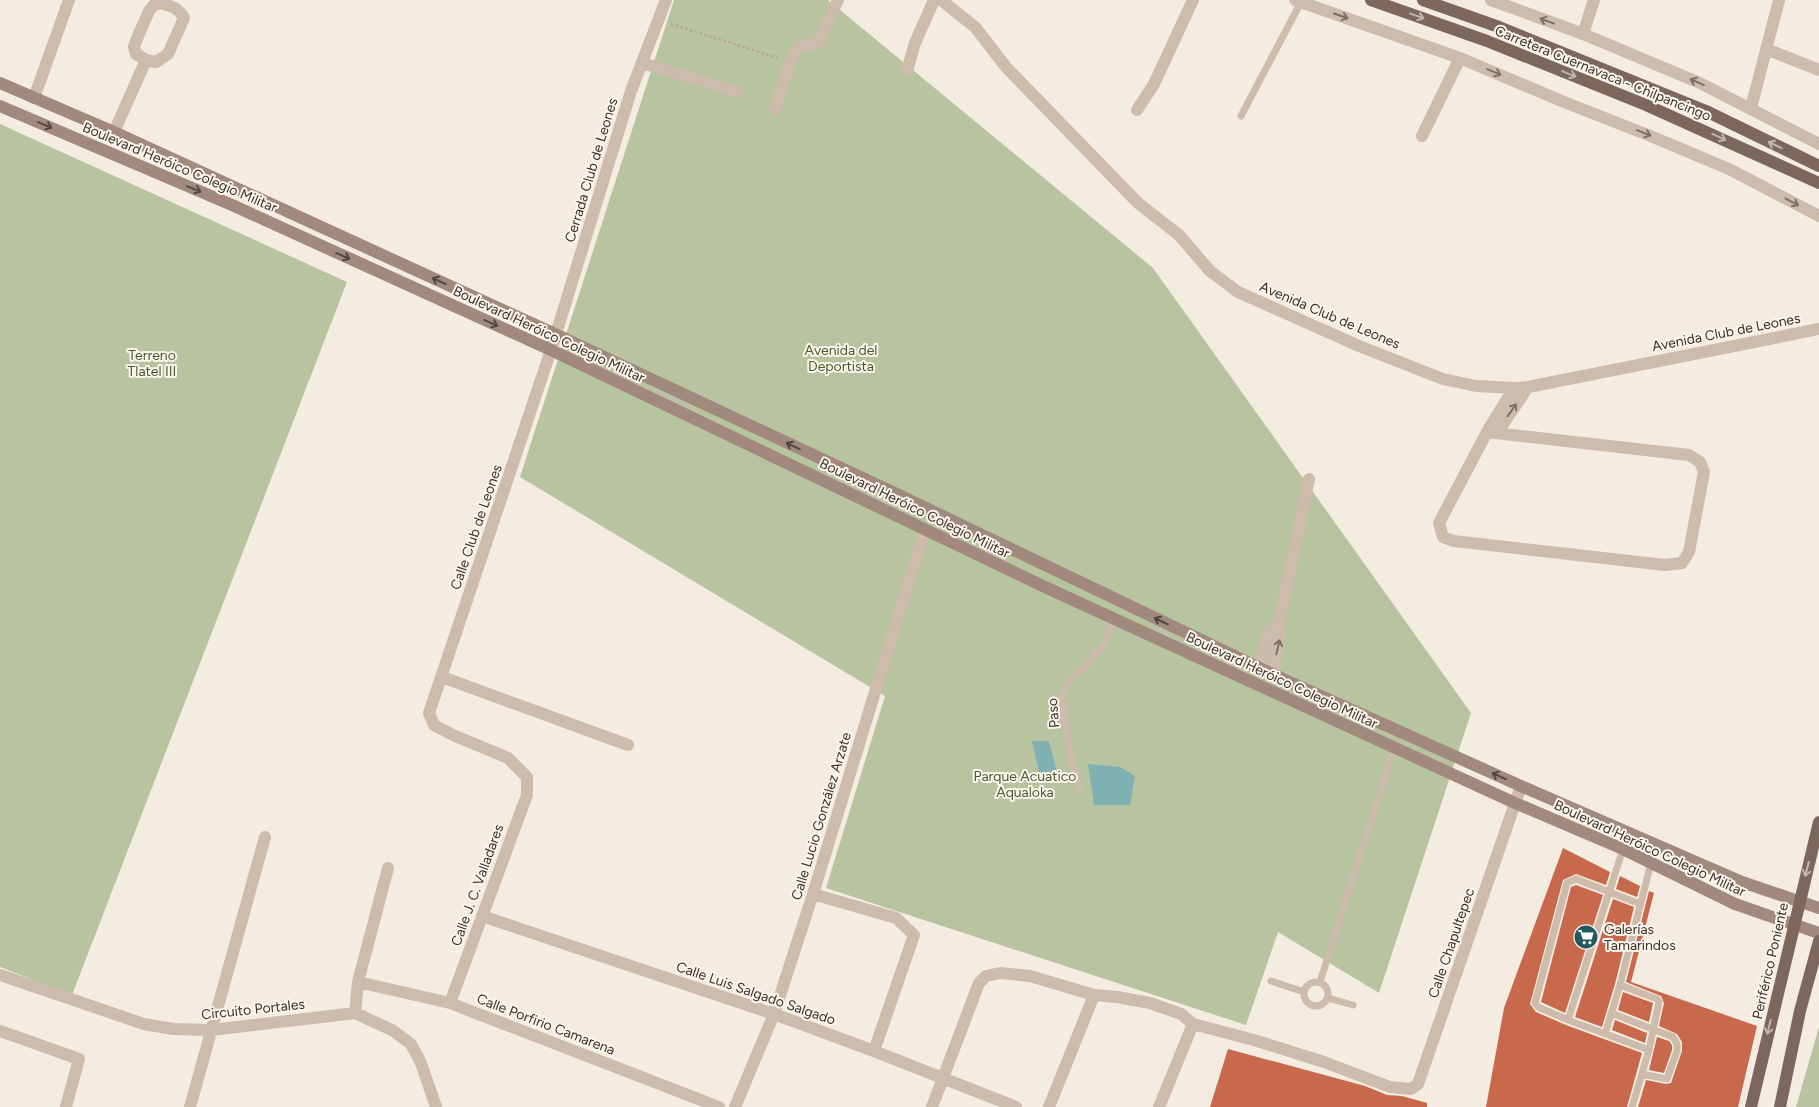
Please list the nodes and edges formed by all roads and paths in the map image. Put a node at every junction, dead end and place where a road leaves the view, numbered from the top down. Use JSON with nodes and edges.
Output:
{"nodes":[{"id":1,"x":69,"y":0,"type":"edge"},
{"id":2,"x":666,"y":0,"type":"edge"},
{"id":3,"x":838,"y":0,"type":"edge"},
{"id":4,"x":934,"y":0,"type":"edge"},
{"id":5,"x":941,"y":0,"type":"edge"},
{"id":6,"x":1193,"y":0,"type":"edge"},
{"id":7,"x":1371,"y":0,"type":"edge"},
{"id":8,"x":1423,"y":0,"type":"edge"},
{"id":9,"x":1491,"y":0,"type":"edge"},
{"id":10,"x":1594,"y":0,"type":"edge"},
{"id":11,"x":1779,"y":0,"type":"edge"},
{"id":12,"x":1298,"y":1,"type":"edge"},
{"id":13,"x":173,"y":3,"type":"edge"},
{"id":14,"x":658,"y":20,"type":"junction"},
{"id":15,"x":1583,"y":34,"type":"junction"},
{"id":16,"x":1766,"y":49,"type":"junction"},
{"id":17,"x":1460,"y":58,"type":"junction"},
{"id":18,"x":146,"y":60,"type":"junction"},
{"id":19,"x":790,"y":62,"type":"junction"},
{"id":20,"x":642,"y":64,"type":"junction"},
{"id":21,"x":1819,"y":70,"type":"edge"},
{"id":22,"x":907,"y":71,"type":"dead end"},
{"id":23,"x":0,"y":83,"type":"edge"},
{"id":24,"x":738,"y":92,"type":"dead end"},
{"id":25,"x":34,"y":98,"type":"junction"},
{"id":26,"x":0,"y":106,"type":"edge"},
{"id":27,"x":1751,"y":108,"type":"junction"},
{"id":28,"x":775,"y":109,"type":"dead end"},
{"id":29,"x":1137,"y":110,"type":"dead end"},
{"id":30,"x":1241,"y":116,"type":"dead end"},
{"id":31,"x":114,"y":132,"type":"junction"},
{"id":32,"x":1422,"y":136,"type":"dead end"},
{"id":33,"x":1819,"y":144,"type":"edge"},
{"id":34,"x":1819,"y":166,"type":"edge"},
{"id":35,"x":1819,"y":183,"type":"edge"},
{"id":36,"x":1819,"y":216,"type":"edge"},
{"id":37,"x":1819,"y":329,"type":"edge"},
{"id":38,"x":555,"y":334,"type":"junction"},
{"id":39,"x":551,"y":350,"type":"junction"},
{"id":40,"x":1528,"y":387,"type":"junction"},
{"id":41,"x":1514,"y":388,"type":"junction"},
{"id":42,"x":1492,"y":433,"type":"junction"},
{"id":43,"x":1309,"y":479,"type":"dead end"},
{"id":44,"x":925,"y":529,"type":"junction"},
{"id":45,"x":1114,"y":619,"type":"junction"},
{"id":46,"x":1280,"y":619,"type":"junction"},
{"id":47,"x":1259,"y":668,"type":"junction"},
{"id":48,"x":1272,"y":674,"type":"junction"},
{"id":49,"x":442,"y":676,"type":"junction"},
{"id":50,"x":628,"y":745,"type":"dead end"},
{"id":51,"x":1394,"y":748,"type":"junction"},
{"id":52,"x":527,"y":777,"type":"joint"},
{"id":53,"x":1521,"y":786,"type":"junction"},
{"id":54,"x":1079,"y":792,"type":"dead end"},
{"id":55,"x":1515,"y":803,"type":"junction"},
{"id":56,"x":1819,"y":822,"type":"edge"},
{"id":57,"x":265,"y":837,"type":"dead end"},
{"id":58,"x":1623,"y":849,"type":"junction"},
{"id":59,"x":1650,"y":863,"type":"junction"},
{"id":60,"x":388,"y":868,"type":"dead end"},
{"id":61,"x":1609,"y":892,"type":"junction"},
{"id":62,"x":813,"y":894,"type":"junction"},
{"id":63,"x":1799,"y":901,"type":"junction"},
{"id":64,"x":1640,"y":904,"type":"junction"},
{"id":65,"x":1819,"y":908,"type":"edge"},
{"id":66,"x":482,"y":916,"type":"junction"},
{"id":67,"x":1793,"y":924,"type":"junction"},
{"id":68,"x":1819,"y":933,"type":"edge"},
{"id":69,"x":1819,"y":941,"type":"edge"},
{"id":70,"x":0,"y":975,"type":"edge"},
{"id":71,"x":358,"y":982,"type":"junction"},
{"id":72,"x":1271,"y":982,"type":"dead end"},
{"id":73,"x":1320,"y":982,"type":"junction"},
{"id":74,"x":1620,"y":985,"type":"junction"},
{"id":75,"x":1304,"y":992,"type":"junction"},
{"id":76,"x":1094,"y":995,"type":"junction"},
{"id":77,"x":1328,"y":998,"type":"junction"},
{"id":78,"x":450,"y":1003,"type":"junction"},
{"id":79,"x":1353,"y":1005,"type":"dead end"},
{"id":80,"x":356,"y":1013,"type":"junction"},
{"id":81,"x":1611,"y":1013,"type":"junction"},
{"id":82,"x":774,"y":1014,"type":"junction"},
{"id":83,"x":1568,"y":1020,"type":"junction"},
{"id":84,"x":1193,"y":1024,"type":"junction"},
{"id":85,"x":212,"y":1030,"type":"junction"},
{"id":86,"x":1654,"y":1030,"type":"junction"},
{"id":87,"x":0,"y":1033,"type":"edge"},
{"id":88,"x":1605,"y":1034,"type":"junction"},
{"id":89,"x":1649,"y":1050,"type":"junction"},
{"id":90,"x":874,"y":1051,"type":"junction"},
{"id":91,"x":1642,"y":1074,"type":"junction"},
{"id":92,"x":944,"y":1078,"type":"junction"},
{"id":93,"x":66,"y":1107,"type":"edge"},
{"id":94,"x":190,"y":1107,"type":"edge"},
{"id":95,"x":436,"y":1107,"type":"edge"},
{"id":96,"x":719,"y":1107,"type":"edge"},
{"id":97,"x":734,"y":1107,"type":"edge"},
{"id":98,"x":932,"y":1107,"type":"edge"},
{"id":99,"x":1016,"y":1107,"type":"edge"},
{"id":100,"x":1049,"y":1107,"type":"edge"},
{"id":101,"x":1159,"y":1107,"type":"edge"},
{"id":102,"x":1632,"y":1107,"type":"edge"},
{"id":103,"x":1751,"y":1107,"type":"edge"},
{"id":104,"x":1780,"y":1107,"type":"edge"}],
"edges":[{"from":1,"to":25,"type":"street"},
{"from":2,"to":14,"type":"street","name":"Cerrada Club de Leones"},
{"from":3,"to":19,"type":"street"},
{"from":4,"to":22,"type":"street"},
{"from":5,"to":41,"type":"street","name":"Avenida Club de Leones"},
{"from":6,"to":29,"type":"street"},
{"from":7,"to":35,"type":"main road","name":"Carretera Cuernavaca - Chilpancingo","one_way":true},
{"from":34,"to":8,"type":"main road","name":"Carretera Cuernavaca - Chilpancingo","one_way":true},
{"from":15,"to":9,"type":"street","one_way":true},
{"from":10,"to":15,"type":"street"},
{"from":11,"to":16,"type":"street"},
{"from":12,"to":17,"type":"street","one_way":true},
{"from":12,"to":30,"type":"lane"},
{"from":13,"to":18,"type":"street"},
{"from":13,"to":18,"type":"street"},
{"from":14,"to":19,"type":"path"},
{"from":14,"to":20,"type":"street","name":"Cerrada Club de Leones"},
{"from":27,"to":15,"type":"street","one_way":true},
{"from":16,"to":21,"type":"street"},
{"from":16,"to":27,"type":"street"},
{"from":17,"to":32,"type":"street"},
{"from":17,"to":36,"type":"street","one_way":true},
{"from":18,"to":31,"type":"street"},
{"from":19,"to":28,"type":"street"},
{"from":20,"to":24,"type":"street"},
{"from":20,"to":38,"type":"street","name":"Cerrada Club de Leones"},
{"from":23,"to":25,"type":"main road","name":"Boulevard Heróico Colegio Militar"},
{"from":25,"to":31,"type":"main road","name":"Boulevard Heróico Colegio Militar"},
{"from":26,"to":39,"type":"main road","name":"Boulevard Heróico Colegio Militar","one_way":true},
{"from":27,"to":33,"type":"street"},
{"from":38,"to":31,"type":"main road","name":"Boulevard Heróico Colegio Militar","one_way":true},
{"from":37,"to":40,"type":"street","name":"Avenida Club de Leones"},
{"from":38,"to":39,"type":"street","name":"Cerrada Club de Leones"},
{"from":47,"to":38,"type":"main road","name":"Boulevard Heróico Colegio Militar","one_way":true},
{"from":39,"to":44,"type":"main road","name":"Boulevard Heróico Colegio Militar"},
{"from":39,"to":49,"type":"street","name":"Calle Club de Leones"},
{"from":40,"to":41,"type":"street","name":"Avenida Club de Leones"},
{"from":42,"to":40,"type":"street","one_way":true},
{"from":41,"to":42,"type":"street"},
{"from":42,"to":42,"type":"street"},
{"from":43,"to":46,"type":"street"},
{"from":44,"to":45,"type":"main road","name":"Boulevard Heróico Colegio Militar"},
{"from":44,"to":62,"type":"street","name":"Calle Lucio González Arzate"},
{"from":45,"to":51,"type":"main road","name":"Boulevard Heróico Colegio Militar"},
{"from":45,"to":54,"type":"lane","name":"Paso"},
{"from":46,"to":47,"type":"street"},
{"from":48,"to":46,"type":"street","one_way":true},
{"from":47,"to":48,"type":"main road","name":"Boulevard Heróico Colegio Militar"},
{"from":53,"to":48,"type":"main road","name":"Boulevard Heróico Colegio Militar","one_way":true},
{"from":49,"to":50,"type":"street"},
{"from":49,"to":52,"type":"street","name":"Calle Club de Leones"},
{"from":51,"to":55,"type":"main road","name":"Boulevard Heróico Colegio Militar"},
{"from":51,"to":73,"type":"lane"},
{"from":52,"to":66,"type":"street","name":"Calle J. C. Valladares"},
{"from":53,"to":55,"type":"street","name":"Calle Chapultepec"},
{"from":53,"to":63,"type":"main road","name":"Boulevard Heróico Colegio Militar"},
{"from":55,"to":58,"type":"main road","name":"Boulevard Heróico Colegio Militar"},
{"from":55,"to":84,"type":"street","name":"Calle Chapultepec"},
{"from":56,"to":63,"type":"main road","name":"Periférico Poniente","one_way":true},
{"from":57,"to":85,"type":"street"},
{"from":58,"to":59,"type":"main road","name":"Boulevard Heróico Colegio Militar"},
{"from":58,"to":61,"type":"lane"},
{"from":59,"to":64,"type":"lane"},
{"from":59,"to":67,"type":"main road","name":"Boulevard Heróico Colegio Militar"},
{"from":60,"to":71,"type":"street"},
{"from":61,"to":64,"type":"lane"},
{"from":61,"to":83,"type":"lane"},
{"from":61,"to":83,"type":"lane"},
{"from":62,"to":82,"type":"street","name":"Calle Lucio González Arzate"},
{"from":62,"to":90,"type":"street"},
{"from":63,"to":65,"type":"main road","name":"Boulevard Heróico Colegio Militar"},
{"from":63,"to":67,"type":"main road","name":"Periférico Poniente"},
{"from":64,"to":74,"type":"lane"},
{"from":66,"to":78,"type":"street","name":"Calle J. C. Valladares"},
{"from":66,"to":82,"type":"street","name":"Calle Luis Salgado Salgado"},
{"from":67,"to":68,"type":"main road","name":"Boulevard Heróico Colegio Militar"},
{"from":67,"to":103,"type":"main road","name":"Periférico Poniente","one_way":true},
{"from":69,"to":104,"type":"main road"},
{"from":70,"to":85,"type":"street","name":"Circuito Portales"},
{"from":71,"to":78,"type":"street","name":"Calle Porfirio Camarena"},
{"from":71,"to":80,"type":"street"},
{"from":72,"to":75,"type":"lane"},
{"from":73,"to":75,"type":"lane"},
{"from":73,"to":77,"type":"lane"},
{"from":74,"to":81,"type":"lane"},
{"from":74,"to":86,"type":"lane"},
{"from":75,"to":77,"type":"lane"},
{"from":76,"to":84,"type":"street"},
{"from":76,"to":92,"type":"street"},
{"from":76,"to":100,"type":"street"},
{"from":77,"to":79,"type":"lane"},
{"from":78,"to":96,"type":"street","name":"Calle Porfirio Camarena"},
{"from":80,"to":85,"type":"street","name":"Circuito Portales"},
{"from":80,"to":95,"type":"street"},
{"from":81,"to":86,"type":"lane"},
{"from":81,"to":88,"type":"lane"},
{"from":82,"to":90,"type":"street","name":"Calle Luis Salgado Salgado"},
{"from":82,"to":97,"type":"street","name":"Calle Lucio González Arzate"},
{"from":83,"to":88,"type":"lane"},
{"from":84,"to":101,"type":"street"},
{"from":85,"to":94,"type":"street"},
{"from":86,"to":89,"type":"lane"},
{"from":86,"to":91,"type":"lane"},
{"from":87,"to":93,"type":"street"},
{"from":88,"to":89,"type":"lane"},
{"from":89,"to":91,"type":"lane"},
{"from":90,"to":92,"type":"street","name":"Calle Luis Salgado Salgado"},
{"from":91,"to":102,"type":"lane"},
{"from":92,"to":98,"type":"street"},
{"from":92,"to":99,"type":"street","name":"Calle Luis Salgado Salgado"}]}
